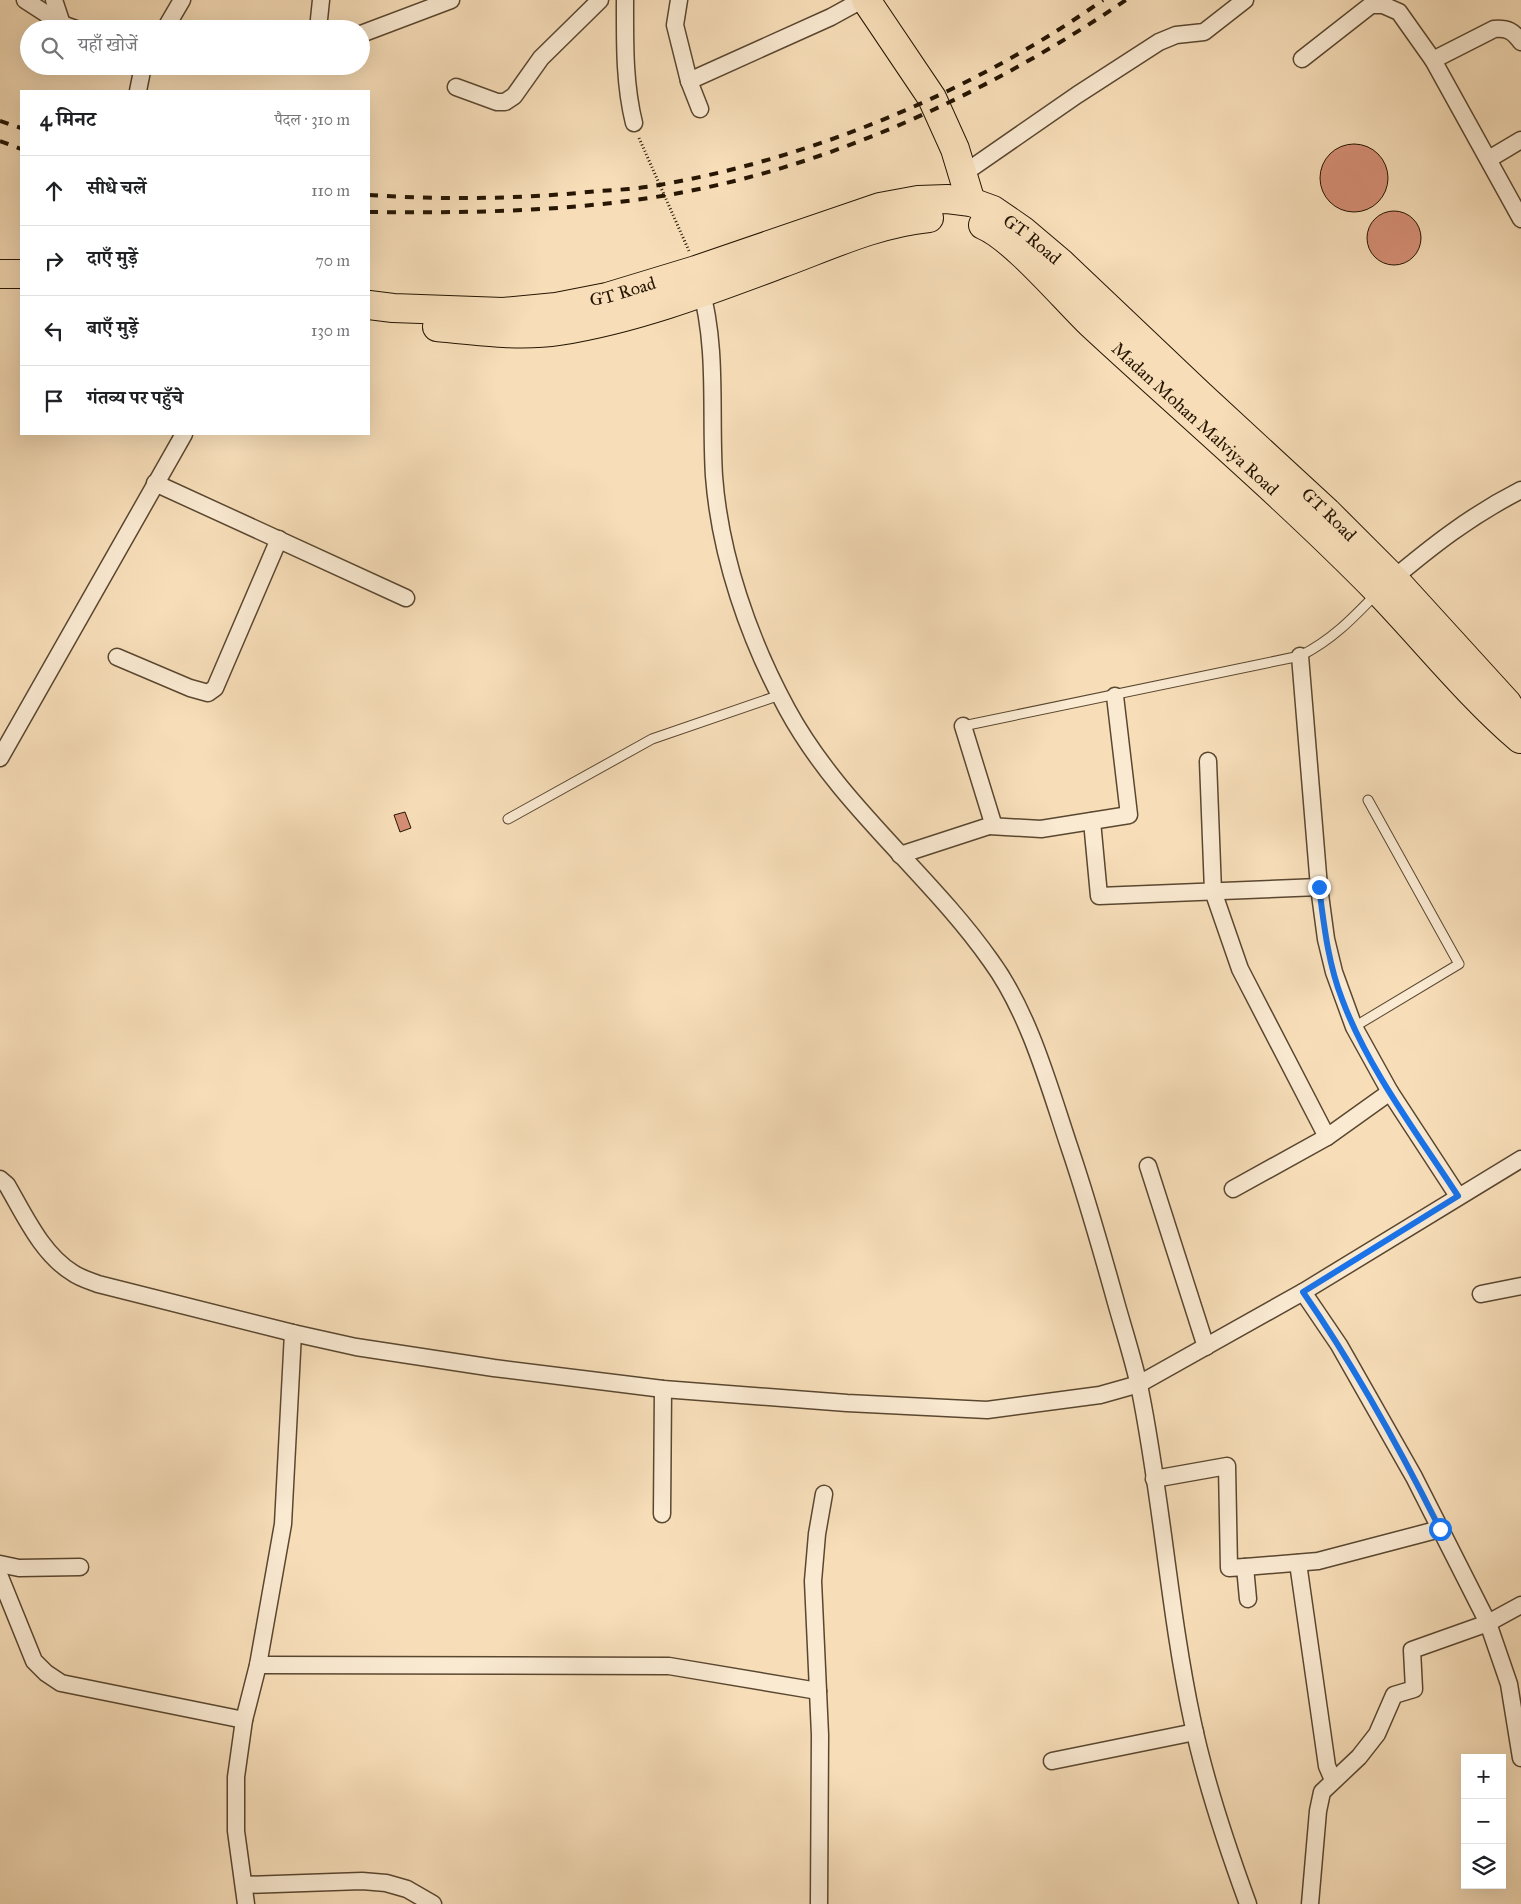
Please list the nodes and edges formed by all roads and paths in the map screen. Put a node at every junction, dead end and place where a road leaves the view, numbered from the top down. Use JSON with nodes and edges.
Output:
{"nodes":[{"id":1,"x":24,"y":0,"type":"edge"},
{"id":2,"x":54,"y":0,"type":"edge"},
{"id":3,"x":182,"y":0,"type":"edge"},
{"id":4,"x":321,"y":0,"type":"edge"},
{"id":5,"x":451,"y":0,"type":"edge"},
{"id":6,"x":600,"y":0,"type":"edge"},
{"id":7,"x":626,"y":0,"type":"edge"},
{"id":8,"x":679,"y":0,"type":"edge"},
{"id":9,"x":862,"y":0,"type":"edge"},
{"id":10,"x":866,"y":0,"type":"edge"},
{"id":11,"x":1245,"y":0,"type":"edge"},
{"id":12,"x":1380,"y":2,"type":"edge"},
{"id":13,"x":59,"y":20,"type":"edge"},
{"id":14,"x":66,"y":20,"type":"edge"},
{"id":15,"x":170,"y":20,"type":"edge"},
{"id":16,"x":319,"y":20,"type":"edge"},
{"id":17,"x":370,"y":31,"type":"edge"},
{"id":18,"x":1521,"y":42,"type":"edge"},
{"id":19,"x":1302,"y":59,"type":"dead end"},
{"id":20,"x":1433,"y":60,"type":"junction"},
{"id":21,"x":141,"y":75,"type":"edge"},
{"id":22,"x":688,"y":81,"type":"junction"},
{"id":23,"x":456,"y":87,"type":"dead end"},
{"id":24,"x":138,"y":90,"type":"edge"},
{"id":25,"x":700,"y":109,"type":"dead end"},
{"id":26,"x":634,"y":124,"type":"joint"},
{"id":27,"x":1521,"y":140,"type":"edge"},
{"id":28,"x":1489,"y":159,"type":"junction"},
{"id":29,"x":963,"y":174,"type":"junction"},
{"id":30,"x":966,"y":210,"type":"junction"},
{"id":31,"x":1521,"y":219,"type":"edge"},
{"id":32,"x":0,"y":274,"type":"edge"},
{"id":33,"x":20,"y":274,"type":"edge"},
{"id":34,"x":700,"y":281,"type":"junction"},
{"id":35,"x":0,"y":293,"type":"edge"},
{"id":36,"x":20,"y":293,"type":"edge"},
{"id":37,"x":370,"y":305,"type":"edge"},
{"id":38,"x":370,"y":320,"type":"edge"},
{"id":39,"x":183,"y":435,"type":"edge"},
{"id":40,"x":155,"y":483,"type":"junction"},
{"id":41,"x":1521,"y":490,"type":"edge"},
{"id":42,"x":279,"y":539,"type":"junction"},
{"id":43,"x":1386,"y":585,"type":"junction"},
{"id":44,"x":406,"y":598,"type":"dead end"},
{"id":45,"x":1300,"y":656,"type":"junction"},
{"id":46,"x":117,"y":657,"type":"dead end"},
{"id":47,"x":780,"y":695,"type":"junction"},
{"id":48,"x":1115,"y":696,"type":"junction"},
{"id":49,"x":963,"y":726,"type":"joint"},
{"id":50,"x":1521,"y":726,"type":"edge"},
{"id":51,"x":1521,"y":740,"type":"edge"},
{"id":52,"x":0,"y":758,"type":"edge"},
{"id":53,"x":1208,"y":761,"type":"dead end"},
{"id":54,"x":1368,"y":800,"type":"dead end"},
{"id":55,"x":508,"y":819,"type":"dead end"},
{"id":56,"x":1092,"y":821,"type":"junction"},
{"id":57,"x":989,"y":826,"type":"junction"},
{"id":58,"x":900,"y":854,"type":"junction"},
{"id":59,"x":1319,"y":887,"type":"junction"},
{"id":60,"x":1212,"y":891,"type":"junction"},
{"id":61,"x":1354,"y":1027,"type":"junction"},
{"id":62,"x":1390,"y":1092,"type":"junction"},
{"id":63,"x":1327,"y":1137,"type":"junction"},
{"id":64,"x":1521,"y":1159,"type":"edge"},
{"id":65,"x":1148,"y":1166,"type":"dead end"},
{"id":66,"x":0,"y":1179,"type":"edge"},
{"id":67,"x":1233,"y":1190,"type":"dead end"},
{"id":68,"x":1458,"y":1196,"type":"junction"},
{"id":69,"x":1521,"y":1286,"type":"edge"},
{"id":70,"x":1303,"y":1292,"type":"junction"},
{"id":71,"x":1481,"y":1294,"type":"dead end"},
{"id":72,"x":293,"y":1333,"type":"junction"},
{"id":73,"x":1206,"y":1347,"type":"junction"},
{"id":74,"x":1139,"y":1384,"type":"junction"},
{"id":75,"x":663,"y":1389,"type":"junction"},
{"id":76,"x":1154,"y":1479,"type":"junction"},
{"id":77,"x":824,"y":1494,"type":"dead end"},
{"id":78,"x":662,"y":1514,"type":"dead end"},
{"id":79,"x":1440,"y":1529,"type":"junction"},
{"id":80,"x":1298,"y":1563,"type":"junction"},
{"id":81,"x":0,"y":1564,"type":"edge"},
{"id":82,"x":80,"y":1567,"type":"dead end"},
{"id":83,"x":1245,"y":1567,"type":"junction"},
{"id":84,"x":0,"y":1578,"type":"edge"},
{"id":85,"x":1248,"y":1600,"type":"dead end"},
{"id":86,"x":1521,"y":1605,"type":"edge"},
{"id":87,"x":1488,"y":1623,"type":"junction"},
{"id":88,"x":258,"y":1665,"type":"junction"},
{"id":89,"x":818,"y":1691,"type":"junction"},
{"id":90,"x":244,"y":1720,"type":"junction"},
{"id":91,"x":1195,"y":1732,"type":"junction"},
{"id":92,"x":1521,"y":1758,"type":"edge"},
{"id":93,"x":1052,"y":1761,"type":"dead end"},
{"id":94,"x":1333,"y":1780,"type":"junction"},
{"id":95,"x":244,"y":1886,"type":"junction"},
{"id":96,"x":246,"y":1904,"type":"edge"},
{"id":97,"x":433,"y":1904,"type":"edge"},
{"id":98,"x":819,"y":1904,"type":"edge"},
{"id":99,"x":1248,"y":1904,"type":"edge"},
{"id":100,"x":1310,"y":1904,"type":"edge"}],
"edges":[{"from":1,"to":13,"type":"street"},
{"from":2,"to":14,"type":"street"},
{"from":3,"to":15,"type":"street"},
{"from":4,"to":16,"type":"street"},
{"from":5,"to":17,"type":"street"},
{"from":6,"to":23,"type":"street"},
{"from":7,"to":26,"type":"street"},
{"from":8,"to":22,"type":"street"},
{"from":9,"to":22,"type":"street"},
{"from":10,"to":29,"type":"highway"},
{"from":11,"to":29,"type":"street"},
{"from":12,"to":19,"type":"street"},
{"from":12,"to":20,"type":"street"},
{"from":18,"to":20,"type":"street"},
{"from":20,"to":28,"type":"street"},
{"from":21,"to":24,"type":"street"},
{"from":22,"to":25,"type":"street"},
{"from":26,"to":34,"type":"path"},
{"from":27,"to":28,"type":"street"},
{"from":28,"to":31,"type":"street"},
{"from":29,"to":30,"type":"highway"},
{"from":30,"to":34,"type":"highway","name":"GT Road"},
{"from":30,"to":43,"type":"highway","name":"GT Road"},
{"from":32,"to":33,"type":"highway"},
{"from":34,"to":37,"type":"highway","name":"GT Road"},
{"from":34,"to":38,"type":"highway","name":"GT Road"},
{"from":34,"to":47,"type":"street"},
{"from":35,"to":36,"type":"highway"},
{"from":39,"to":40,"type":"street"},
{"from":40,"to":42,"type":"street"},
{"from":40,"to":52,"type":"street"},
{"from":41,"to":43,"type":"street"},
{"from":42,"to":44,"type":"street"},
{"from":42,"to":46,"type":"street"},
{"from":43,"to":45,"type":"lane"},
{"from":43,"to":50,"type":"highway","name":"GT Road"},
{"from":43,"to":51,"type":"highway"},
{"from":45,"to":48,"type":"lane"},
{"from":45,"to":59,"type":"street"},
{"from":47,"to":55,"type":"lane"},
{"from":47,"to":58,"type":"street"},
{"from":48,"to":49,"type":"lane"},
{"from":48,"to":56,"type":"street"},
{"from":49,"to":57,"type":"street"},
{"from":53,"to":60,"type":"street"},
{"from":54,"to":61,"type":"lane"},
{"from":56,"to":57,"type":"street"},
{"from":56,"to":60,"type":"street"},
{"from":57,"to":58,"type":"street"},
{"from":58,"to":74,"type":"street"},
{"from":59,"to":60,"type":"street"},
{"from":59,"to":61,"type":"street"},
{"from":60,"to":63,"type":"street"},
{"from":61,"to":62,"type":"street"},
{"from":62,"to":63,"type":"street"},
{"from":62,"to":68,"type":"street"},
{"from":63,"to":67,"type":"street"},
{"from":64,"to":68,"type":"street"},
{"from":65,"to":73,"type":"street"},
{"from":66,"to":72,"type":"street"},
{"from":68,"to":70,"type":"street"},
{"from":69,"to":71,"type":"street"},
{"from":70,"to":73,"type":"street"},
{"from":70,"to":79,"type":"street"},
{"from":72,"to":75,"type":"street"},
{"from":72,"to":88,"type":"street"},
{"from":73,"to":74,"type":"street"},
{"from":74,"to":75,"type":"street"},
{"from":74,"to":76,"type":"street"},
{"from":75,"to":78,"type":"street"},
{"from":76,"to":83,"type":"street"},
{"from":76,"to":91,"type":"street"},
{"from":77,"to":89,"type":"street"},
{"from":79,"to":80,"type":"street"},
{"from":79,"to":87,"type":"street"},
{"from":80,"to":83,"type":"street"},
{"from":80,"to":94,"type":"street"},
{"from":81,"to":82,"type":"street"},
{"from":83,"to":85,"type":"street"},
{"from":84,"to":90,"type":"street"},
{"from":86,"to":87,"type":"street"},
{"from":87,"to":92,"type":"street"},
{"from":87,"to":94,"type":"street"},
{"from":88,"to":89,"type":"street"},
{"from":88,"to":90,"type":"street"},
{"from":89,"to":98,"type":"street"},
{"from":90,"to":95,"type":"street"},
{"from":91,"to":93,"type":"street"},
{"from":91,"to":99,"type":"street"},
{"from":94,"to":100,"type":"street"},
{"from":95,"to":96,"type":"street"},
{"from":95,"to":97,"type":"street"}]}
